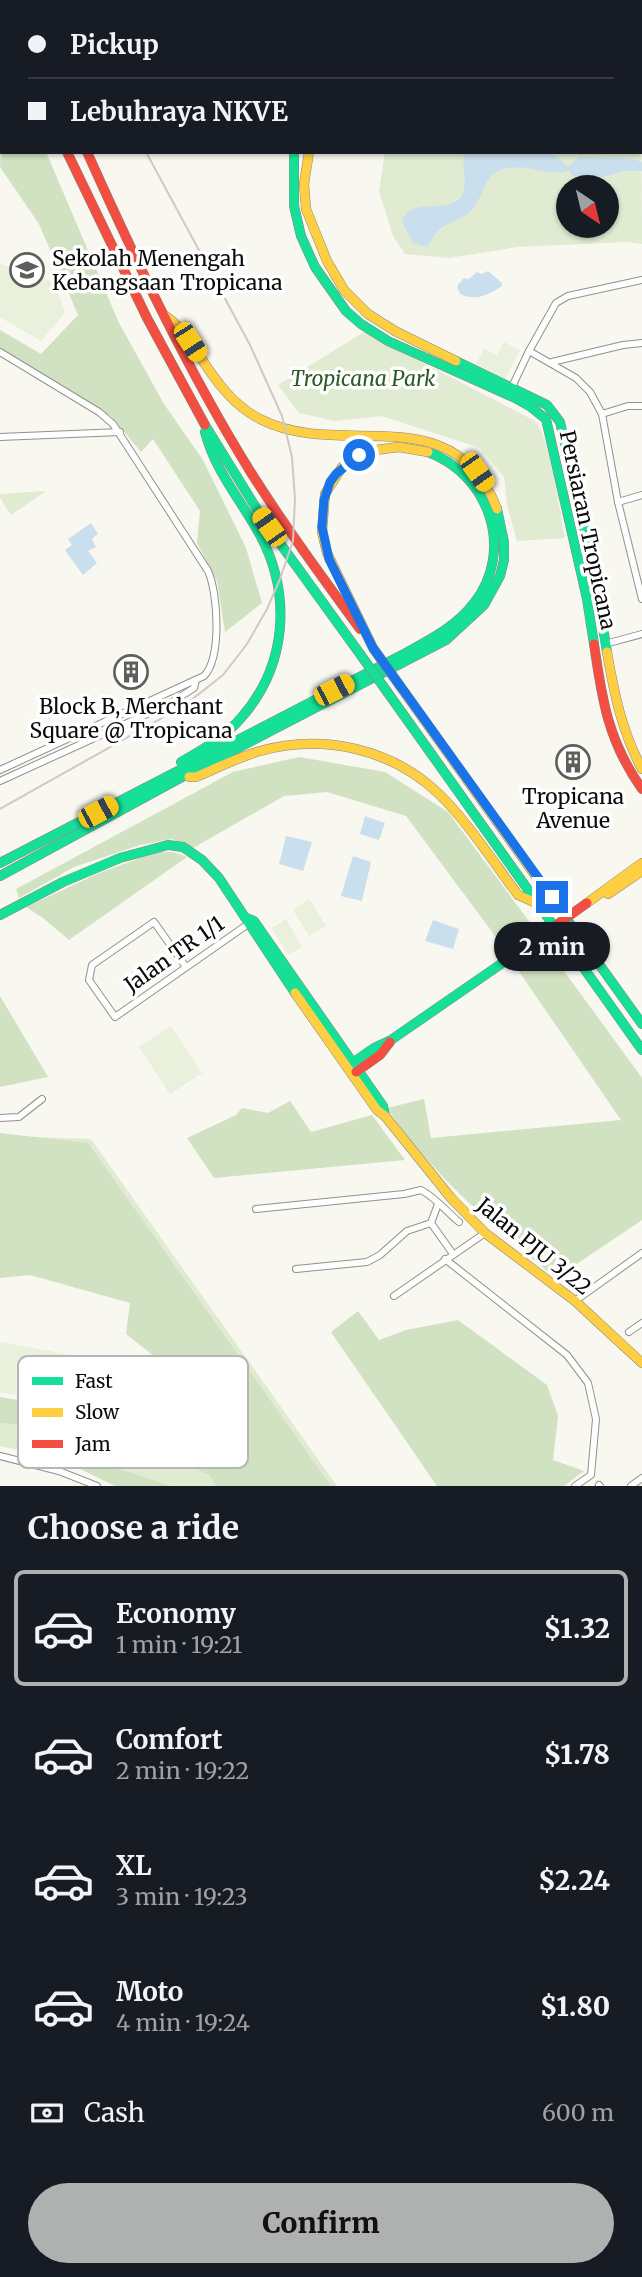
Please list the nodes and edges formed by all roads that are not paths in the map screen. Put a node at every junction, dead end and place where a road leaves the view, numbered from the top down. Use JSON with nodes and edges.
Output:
{"nodes":[{"id":1,"x":68,"y":154,"type":"edge"},
{"id":2,"x":88,"y":154,"type":"edge"},
{"id":3,"x":294,"y":154,"type":"edge"},
{"id":4,"x":309,"y":154,"type":"edge"},
{"id":5,"x":642,"y":280,"type":"edge"},
{"id":6,"x":164,"y":315,"type":"junction"},
{"id":7,"x":642,"y":343,"type":"edge"},
{"id":8,"x":529,"y":351,"type":"junction"},
{"id":9,"x":0,"y":352,"type":"edge"},
{"id":10,"x":552,"y":362,"type":"junction"},
{"id":11,"x":510,"y":392,"type":"junction"},
{"id":12,"x":642,"y":406,"type":"edge"},
{"id":13,"x":602,"y":414,"type":"junction"},
{"id":14,"x":205,"y":426,"type":"junction"},
{"id":15,"x":120,"y":432,"type":"junction"},
{"id":16,"x":0,"y":437,"type":"edge"},
{"id":17,"x":642,"y":495,"type":"edge"},
{"id":18,"x":618,"y":502,"type":"junction"},
{"id":19,"x":638,"y":564,"type":"edge"},
{"id":20,"x":642,"y":599,"type":"edge"},
{"id":21,"x":642,"y":634,"type":"edge"},
{"id":22,"x":606,"y":643,"type":"junction"},
{"id":23,"x":594,"y":644,"type":"junction"},
{"id":24,"x":373,"y":648,"type":"junction"},
{"id":25,"x":196,"y":680,"type":"junction"},
{"id":26,"x":642,"y":769,"type":"edge"},
{"id":27,"x":0,"y":770,"type":"edge"},
{"id":28,"x":171,"y":774,"type":"junction"},
{"id":29,"x":182,"y":777,"type":"junction"},
{"id":30,"x":0,"y":781,"type":"edge"},
{"id":31,"x":642,"y":789,"type":"edge"},
{"id":32,"x":0,"y":863,"type":"edge"},
{"id":33,"x":642,"y":863,"type":"edge"},
{"id":34,"x":642,"y":871,"type":"edge"},
{"id":35,"x":0,"y":877,"type":"edge"},
{"id":36,"x":538,"y":903,"type":"junction"},
{"id":37,"x":587,"y":903,"type":"junction"},
{"id":38,"x":0,"y":915,"type":"edge"},
{"id":39,"x":249,"y":921,"type":"junction"},
{"id":40,"x":186,"y":967,"type":"junction"},
{"id":41,"x":642,"y":1024,"type":"edge"},
{"id":42,"x":642,"y":1050,"type":"edge"},
{"id":43,"x":352,"y":1069,"type":"junction"},
{"id":44,"x":42,"y":1099,"type":"dead end"},
{"id":45,"x":0,"y":1118,"type":"edge"},
{"id":46,"x":438,"y":1204,"type":"junction"},
{"id":47,"x":256,"y":1209,"type":"dead end"},
{"id":48,"x":459,"y":1222,"type":"dead end"},
{"id":49,"x":431,"y":1223,"type":"junction"},
{"id":50,"x":485,"y":1233,"type":"junction"},
{"id":51,"x":642,"y":1253,"type":"edge"},
{"id":52,"x":453,"y":1254,"type":"junction"},
{"id":53,"x":445,"y":1259,"type":"junction"},
{"id":54,"x":296,"y":1269,"type":"dead end"},
{"id":55,"x":394,"y":1296,"type":"dead end"},
{"id":56,"x":575,"y":1301,"type":"junction"},
{"id":57,"x":642,"y":1323,"type":"edge"},
{"id":58,"x":629,"y":1332,"type":"dead end"},
{"id":59,"x":642,"y":1363,"type":"edge"},
{"id":60,"x":0,"y":1456,"type":"edge"},
{"id":61,"x":18,"y":1461,"type":"edge"},
{"id":62,"x":47,"y":1468,"type":"edge"},
{"id":63,"x":642,"y":1478,"type":"edge"},
{"id":64,"x":97,"y":1486,"type":"edge"},
{"id":65,"x":575,"y":1486,"type":"edge"},
{"id":66,"x":631,"y":1486,"type":"edge"}],
"edges":[{"from":1,"to":14,"type":"main road"},
{"from":2,"to":6,"type":"main road"},
{"from":3,"to":11,"type":"main road","name":"Persiaran Tropicana"},
{"from":4,"to":11,"type":"main road","name":"Persiaran Tropicana"},
{"from":5,"to":8,"type":"street"},
{"from":6,"to":24,"type":"main road"},
{"from":6,"to":29,"type":"main road"},
{"from":7,"to":10,"type":"street"},
{"from":8,"to":10,"type":"street"},
{"from":8,"to":11,"type":"street"},
{"from":9,"to":15,"type":"street"},
{"from":10,"to":13,"type":"street"},
{"from":11,"to":22,"type":"main road","name":"Persiaran Tropicana"},
{"from":11,"to":23,"type":"main road","name":"Persiaran Tropicana"},
{"from":12,"to":13,"type":"street"},
{"from":13,"to":18,"type":"street"},
{"from":14,"to":28,"type":"main road"},
{"from":14,"to":36,"type":"main road","bridge":true},
{"from":15,"to":16,"type":"street"},
{"from":15,"to":25,"type":"street"},
{"from":17,"to":18,"type":"street"},
{"from":18,"to":19,"type":"street"},
{"from":19,"to":20,"type":"street"},
{"from":21,"to":22,"type":"street"},
{"from":22,"to":23,"type":"main road"},
{"from":22,"to":26,"type":"main road","name":"Persiaran Tropicana"},
{"from":23,"to":31,"type":"main road","name":"Persiaran Tropicana"},
{"from":24,"to":28,"type":"main road"},
{"from":24,"to":41,"type":"main road","bridge":true},
{"from":25,"to":27,"type":"street"},
{"from":25,"to":30,"type":"street"},
{"from":28,"to":32,"type":"main road"},
{"from":29,"to":35,"type":"main road"},
{"from":29,"to":36,"type":"main road"},
{"from":33,"to":37,"type":"main road"},
{"from":34,"to":37,"type":"main road"},
{"from":36,"to":42,"type":"main road"},
{"from":37,"to":43,"type":"main road","bridge":true},
{"from":38,"to":39,"type":"main road","name":"Jalan PJU 3/22"},
{"from":39,"to":40,"type":"street","name":"Jalan TR 1/1"},
{"from":39,"to":43,"type":"main road","name":"Jalan PJU 3/22"},
{"from":40,"to":40,"type":"street","name":"Jalan TR 1/1"},
{"from":43,"to":50,"type":"main road","name":"Jalan PJU 3/22"},
{"from":44,"to":45,"type":"street"},
{"from":46,"to":47,"type":"street"},
{"from":46,"to":48,"type":"street"},
{"from":46,"to":49,"type":"street"},
{"from":49,"to":52,"type":"street"},
{"from":49,"to":54,"type":"street"},
{"from":50,"to":52,"type":"street"},
{"from":50,"to":56,"type":"main road","name":"Jalan PJU 3/22"},
{"from":51,"to":56,"type":"street"},
{"from":52,"to":53,"type":"street"},
{"from":53,"to":55,"type":"street"},
{"from":53,"to":65,"type":"street"},
{"from":56,"to":59,"type":"main road","name":"Jalan PJU 3/22"},
{"from":57,"to":58,"type":"street"},
{"from":60,"to":61,"type":"street"},
{"from":62,"to":64,"type":"street"},
{"from":63,"to":66,"type":"street"}]}
